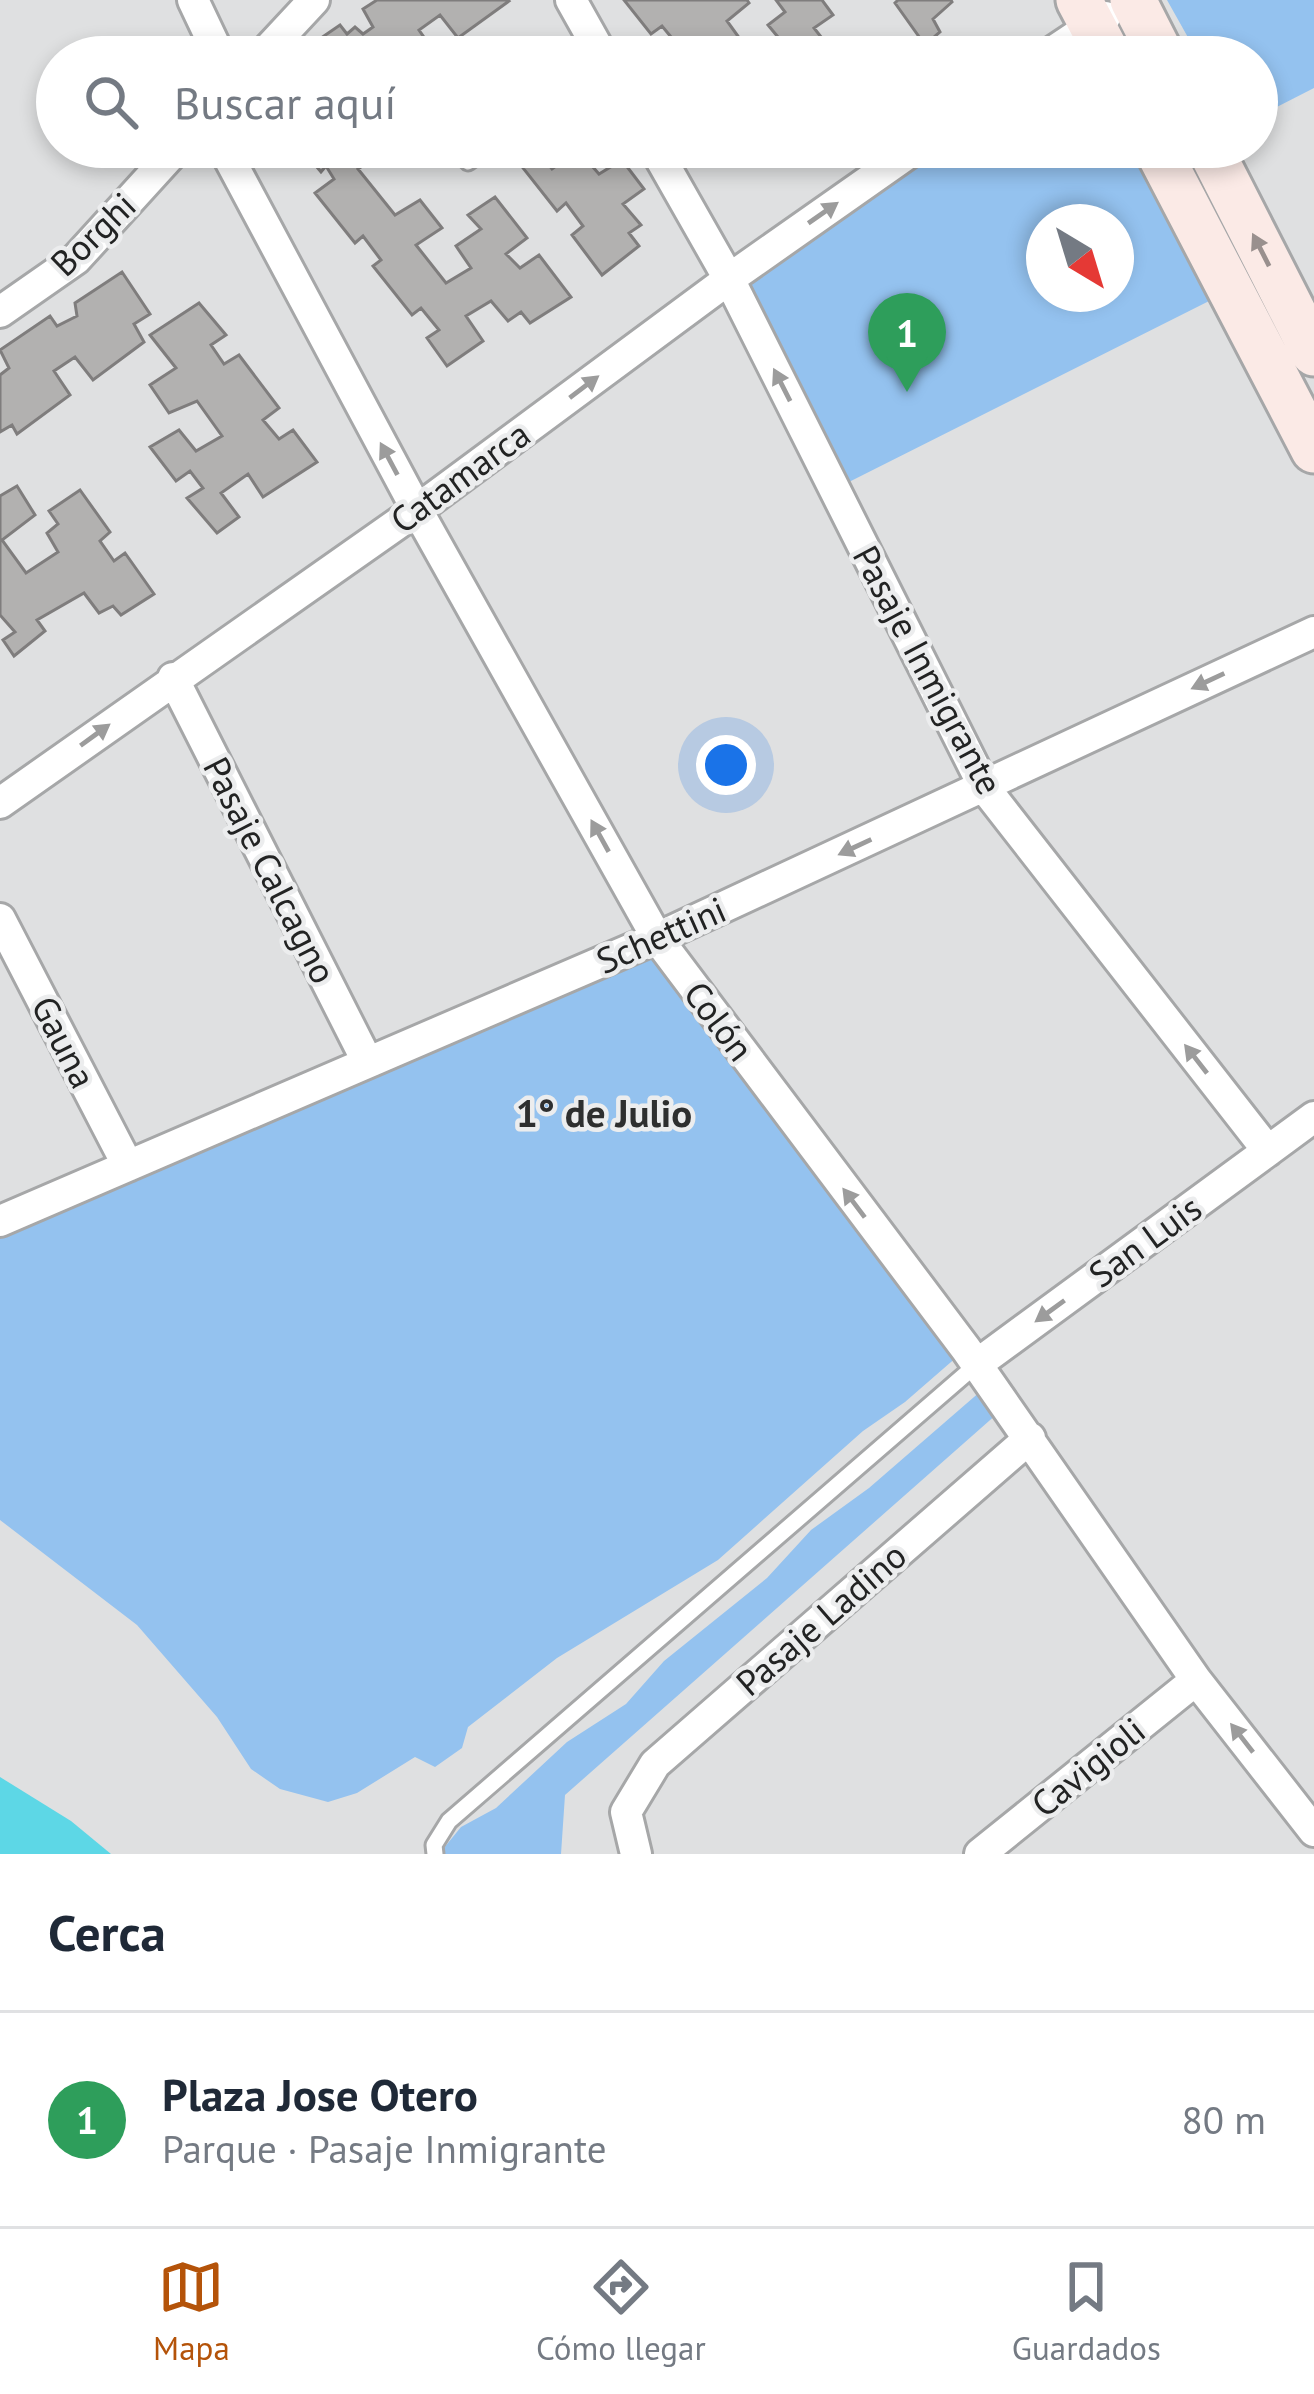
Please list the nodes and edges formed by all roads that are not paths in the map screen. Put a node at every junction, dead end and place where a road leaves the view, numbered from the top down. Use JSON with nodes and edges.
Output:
{"nodes":[{"id":1,"x":193,"y":0,"type":"edge"},
{"id":2,"x":314,"y":0,"type":"edge"},
{"id":3,"x":571,"y":0,"type":"edge"},
{"id":4,"x":1134,"y":0,"type":"edge"},
{"id":5,"x":1094,"y":27,"type":"edge"},
{"id":6,"x":210,"y":36,"type":"edge"},
{"id":7,"x":281,"y":36,"type":"edge"},
{"id":8,"x":591,"y":36,"type":"edge"},
{"id":9,"x":1152,"y":36,"type":"edge"},
{"id":10,"x":159,"y":168,"type":"edge"},
{"id":11,"x":234,"y":168,"type":"edge"},
{"id":12,"x":666,"y":168,"type":"edge"},
{"id":13,"x":887,"y":168,"type":"edge"},
{"id":14,"x":1167,"y":168,"type":"edge"},
{"id":15,"x":1219,"y":168,"type":"edge"},
{"id":16,"x":729,"y":279,"type":"junction"},
{"id":17,"x":0,"y":312,"type":"edge"},
{"id":18,"x":1314,"y":353,"type":"edge"},
{"id":19,"x":1314,"y":450,"type":"edge"},
{"id":20,"x":417,"y":510,"type":"junction"},
{"id":21,"x":1314,"y":632,"type":"edge"},
{"id":22,"x":173,"y":679,"type":"junction"},
{"id":23,"x":984,"y":787,"type":"junction"},
{"id":24,"x":0,"y":803,"type":"edge"},
{"id":25,"x":0,"y":919,"type":"edge"},
{"id":26,"x":657,"y":938,"type":"junction"},
{"id":27,"x":367,"y":1061,"type":"junction"},
{"id":28,"x":1314,"y":1118,"type":"edge"},
{"id":29,"x":1268,"y":1151,"type":"junction"},
{"id":30,"x":128,"y":1166,"type":"junction"},
{"id":31,"x":0,"y":1221,"type":"edge"},
{"id":32,"x":976,"y":1365,"type":"junction"},
{"id":33,"x":1030,"y":1438,"type":"junction"},
{"id":34,"x":1196,"y":1680,"type":"junction"},
{"id":35,"x":1314,"y":1831,"type":"edge"},
{"id":36,"x":435,"y":1854,"type":"edge"},
{"id":37,"x":636,"y":1854,"type":"edge"},
{"id":38,"x":980,"y":1854,"type":"edge"}],
"edges":[{"from":1,"to":6,"type":"street"},
{"from":2,"to":7,"type":"street"},
{"from":3,"to":8,"type":"street"},
{"from":4,"to":5,"type":"street"},
{"from":4,"to":9,"type":"main road"},
{"from":10,"to":17,"type":"street","name":"Borghi"},
{"from":20,"to":11,"type":"street","name":"Colón","one_way":true},
{"from":12,"to":16,"type":"street","name":"Pasaje Inmigrante"},
{"from":16,"to":13,"type":"street","name":"Catamarca","one_way":true},
{"from":14,"to":19,"type":"main road"},
{"from":18,"to":15,"type":"main road","one_way":true},
{"from":20,"to":16,"type":"street","name":"Catamarca","one_way":true},
{"from":23,"to":16,"type":"street","name":"Pasaje Inmigrante","one_way":true},
{"from":20,"to":22,"type":"street","name":"Catamarca"},
{"from":26,"to":20,"type":"street","name":"Colón","one_way":true},
{"from":21,"to":23,"type":"street","name":"Schettini","one_way":true},
{"from":24,"to":22,"type":"street","name":"Catamarca","one_way":true},
{"from":22,"to":27,"type":"street","name":"Pasaje Calcagno"},
{"from":23,"to":26,"type":"street","name":"Schettini","one_way":true},
{"from":29,"to":23,"type":"street","name":"Pasaje Inmigrante","one_way":true},
{"from":25,"to":30,"type":"street","name":"Gauna"},
{"from":26,"to":27,"type":"street","name":"Schettini"},
{"from":32,"to":26,"type":"street","name":"Colón","one_way":true},
{"from":27,"to":30,"type":"street","name":"Schettini"},
{"from":28,"to":29,"type":"street","name":"San Luis"},
{"from":29,"to":32,"type":"street","name":"San Luis","one_way":true},
{"from":30,"to":31,"type":"street","name":"Schettini"},
{"from":32,"to":33,"type":"street","name":"Colón"},
{"from":32,"to":36,"type":"lane"},
{"from":33,"to":34,"type":"street","name":"Colón"},
{"from":33,"to":37,"type":"street","name":"Pasaje Ladino"},
{"from":35,"to":34,"type":"street","name":"Colón","one_way":true},
{"from":34,"to":38,"type":"street","name":"Cavigioli"}]}
